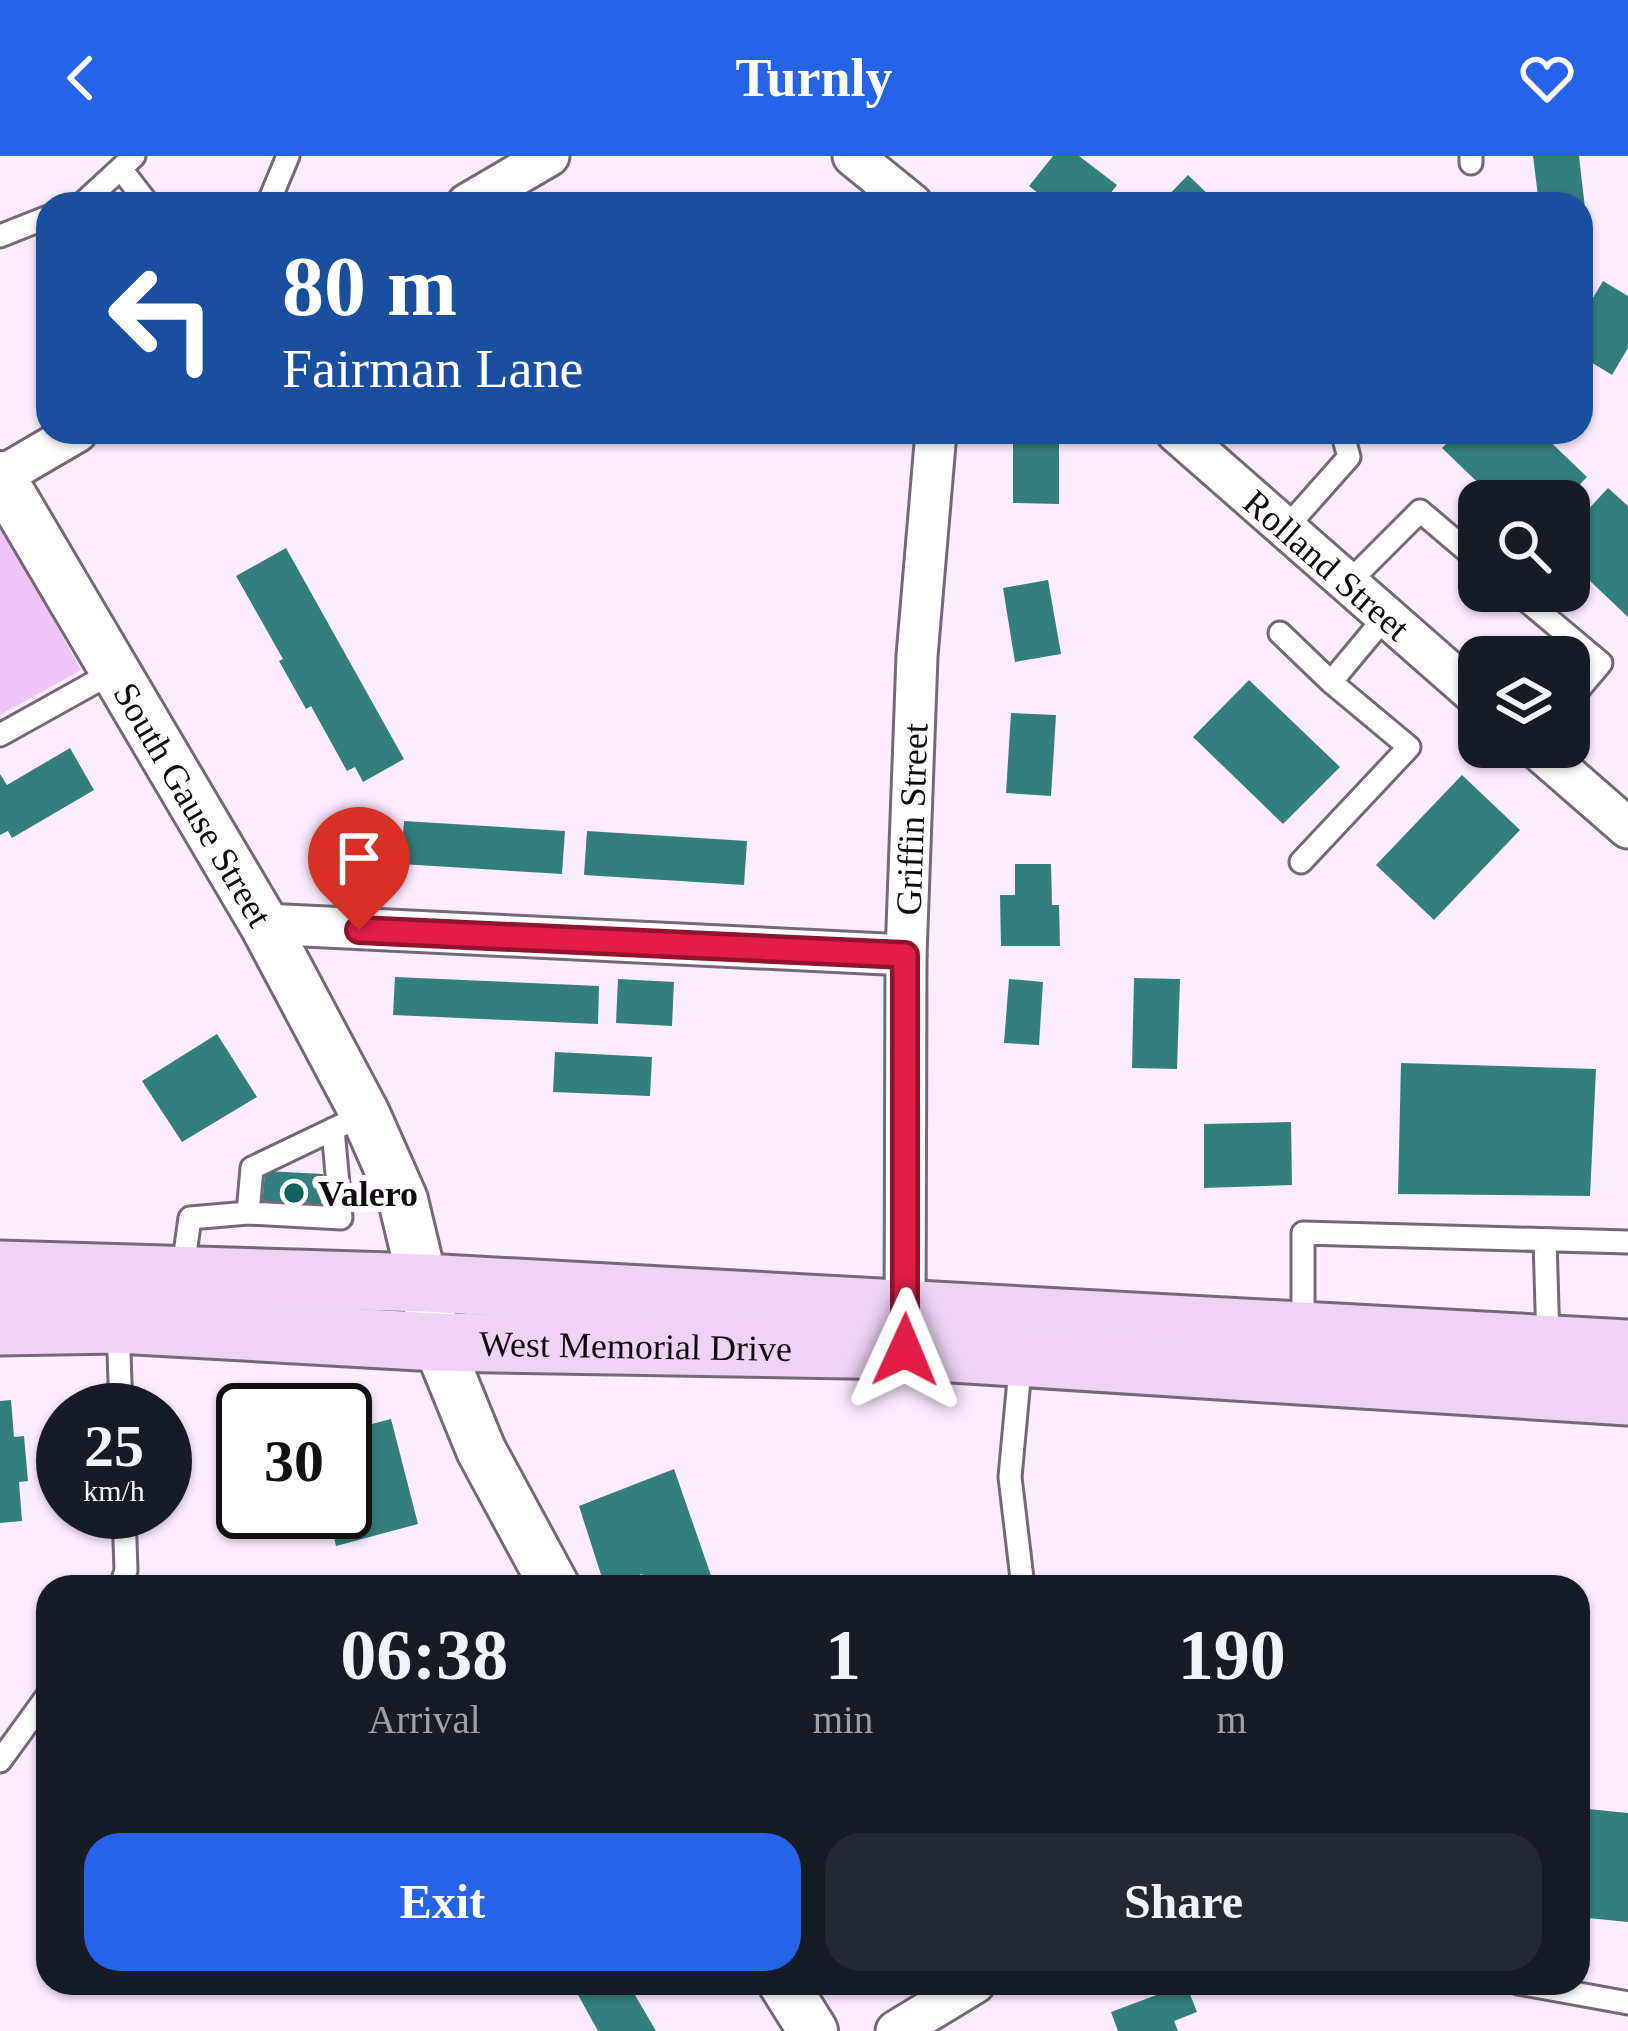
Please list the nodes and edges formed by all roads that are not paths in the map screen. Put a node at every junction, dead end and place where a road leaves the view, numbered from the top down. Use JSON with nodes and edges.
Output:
{"nodes":[{"id":1,"x":288,"y":156,"type":"edge"},
{"id":2,"x":550,"y":156,"type":"edge"},
{"id":3,"x":853,"y":156,"type":"edge"},
{"id":4,"x":128,"y":163,"type":"edge"},
{"id":5,"x":95,"y":192,"type":"edge"},
{"id":6,"x":142,"y":192,"type":"edge"},
{"id":7,"x":273,"y":192,"type":"edge"},
{"id":8,"x":488,"y":192,"type":"edge"},
{"id":9,"x":898,"y":192,"type":"edge"},
{"id":10,"x":36,"y":222,"type":"edge"},
{"id":11,"x":0,"y":236,"type":"edge"},
{"id":12,"x":56,"y":444,"type":"edge"},
{"id":13,"x":935,"y":444,"type":"edge"},
{"id":14,"x":1190,"y":444,"type":"edge"},
{"id":15,"x":1345,"y":444,"type":"edge"},
{"id":16,"x":0,"y":476,"type":"edge"},
{"id":17,"x":1286,"y":528,"type":"junction"},
{"id":18,"x":1458,"y":544,"type":"edge"},
{"id":19,"x":1348,"y":584,"type":"junction"},
{"id":20,"x":1540,"y":612,"type":"edge"},
{"id":21,"x":1386,"y":616,"type":"junction"},
{"id":22,"x":1280,"y":632,"type":"dead end"},
{"id":23,"x":1569,"y":636,"type":"edge"},
{"id":24,"x":1590,"y":654,"type":"edge"},
{"id":25,"x":115,"y":671,"type":"junction"},
{"id":26,"x":1590,"y":676,"type":"edge"},
{"id":27,"x":1458,"y":679,"type":"edge"},
{"id":28,"x":1331,"y":682,"type":"junction"},
{"id":29,"x":0,"y":735,"type":"edge"},
{"id":30,"x":1559,"y":768,"type":"edge"},
{"id":31,"x":1628,"y":828,"type":"edge"},
{"id":32,"x":1301,"y":862,"type":"dead end"},
{"id":33,"x":264,"y":924,"type":"junction"},
{"id":34,"x":905,"y":955,"type":"junction"},
{"id":35,"x":349,"y":1122,"type":"junction"},
{"id":36,"x":248,"y":1214,"type":"junction"},
{"id":37,"x":1545,"y":1240,"type":"junction"},
{"id":38,"x":1628,"y":1242,"type":"edge"},
{"id":39,"x":0,"y":1270,"type":"edge"},
{"id":40,"x":182,"y":1276,"type":"junction"},
{"id":41,"x":424,"y":1283,"type":"junction"},
{"id":42,"x":118,"y":1324,"type":"junction"},
{"id":43,"x":0,"y":1326,"type":"edge"},
{"id":44,"x":905,"y":1330,"type":"junction"},
{"id":45,"x":1303,"y":1332,"type":"junction"},
{"id":46,"x":437,"y":1342,"type":"junction"},
{"id":47,"x":1548,"y":1345,"type":"junction"},
{"id":48,"x":1628,"y":1349,"type":"edge"},
{"id":49,"x":1021,"y":1357,"type":"junction"},
{"id":50,"x":120,"y":1383,"type":"edge"},
{"id":51,"x":1628,"y":1396,"type":"edge"},
{"id":52,"x":125,"y":1539,"type":"edge"},
{"id":53,"x":125,"y":1575,"type":"edge"},
{"id":54,"x":549,"y":1575,"type":"edge"},
{"id":55,"x":1022,"y":1575,"type":"edge"},
{"id":56,"x":36,"y":1712,"type":"edge"},
{"id":57,"x":0,"y":1761,"type":"edge"},
{"id":58,"x":790,"y":1995,"type":"edge"},
{"id":59,"x":955,"y":1995,"type":"edge"},
{"id":60,"x":1584,"y":1995,"type":"edge"},
{"id":61,"x":1628,"y":2003,"type":"edge"},
{"id":62,"x":813,"y":2031,"type":"edge"},
{"id":63,"x":896,"y":2031,"type":"edge"}],
"edges":[{"from":1,"to":7,"type":"lane"},
{"from":2,"to":8,"type":"street"},
{"from":3,"to":9,"type":"street"},
{"from":4,"to":5,"type":"lane"},
{"from":4,"to":6,"type":"lane"},
{"from":10,"to":11,"type":"lane"},
{"from":12,"to":16,"type":"street"},
{"from":13,"to":34,"type":"street","name":"Griffin Street"},
{"from":14,"to":17,"type":"street","name":"Rolland Street"},
{"from":15,"to":17,"type":"lane"},
{"from":16,"to":25,"type":"street","name":"South Gause Street"},
{"from":17,"to":19,"type":"street","name":"Rolland Street"},
{"from":18,"to":19,"type":"lane"},
{"from":19,"to":21,"type":"street","name":"Rolland Street"},
{"from":20,"to":23,"type":"lane"},
{"from":21,"to":27,"type":"street","name":"Rolland Street"},
{"from":21,"to":28,"type":"lane"},
{"from":22,"to":28,"type":"lane"},
{"from":24,"to":26,"type":"lane"},
{"from":25,"to":29,"type":"lane"},
{"from":25,"to":33,"type":"street","name":"South Gause Street"},
{"from":28,"to":32,"type":"lane"},
{"from":30,"to":31,"type":"street"},
{"from":33,"to":34,"type":"street"},
{"from":33,"to":35,"type":"street","name":"South Gause Street"},
{"from":34,"to":44,"type":"street","name":"Griffin Street"},
{"from":35,"to":36,"type":"lane"},
{"from":35,"to":36,"type":"lane"},
{"from":35,"to":41,"type":"street","name":"South Gause Street"},
{"from":36,"to":40,"type":"lane"},
{"from":37,"to":38,"type":"lane"},
{"from":37,"to":45,"type":"lane"},
{"from":37,"to":47,"type":"lane"},
{"from":39,"to":40,"type":"main road","name":"West Memorial Drive"},
{"from":40,"to":41,"type":"main road","name":"West Memorial Drive"},
{"from":41,"to":44,"type":"main road","name":"West Memorial Drive"},
{"from":41,"to":46,"type":"street","name":"South Gause Street"},
{"from":42,"to":43,"type":"main road","name":"West Memorial Drive"},
{"from":42,"to":46,"type":"main road","name":"West Memorial Drive"},
{"from":42,"to":50,"type":"lane"},
{"from":44,"to":45,"type":"main road","name":"West Memorial Drive"},
{"from":44,"to":46,"type":"main road","name":"West Memorial Drive"},
{"from":44,"to":49,"type":"main road","name":"West Memorial Drive"},
{"from":45,"to":47,"type":"main road","name":"West Memorial Drive"},
{"from":46,"to":54,"type":"street","name":"South Gause Street"},
{"from":47,"to":48,"type":"main road","name":"West Memorial Drive"},
{"from":49,"to":51,"type":"main road","name":"West Memorial Drive"},
{"from":49,"to":55,"type":"lane"},
{"from":52,"to":53,"type":"lane"},
{"from":56,"to":57,"type":"lane"},
{"from":58,"to":62,"type":"street"},
{"from":59,"to":63,"type":"street"},
{"from":60,"to":61,"type":"lane"}]}
